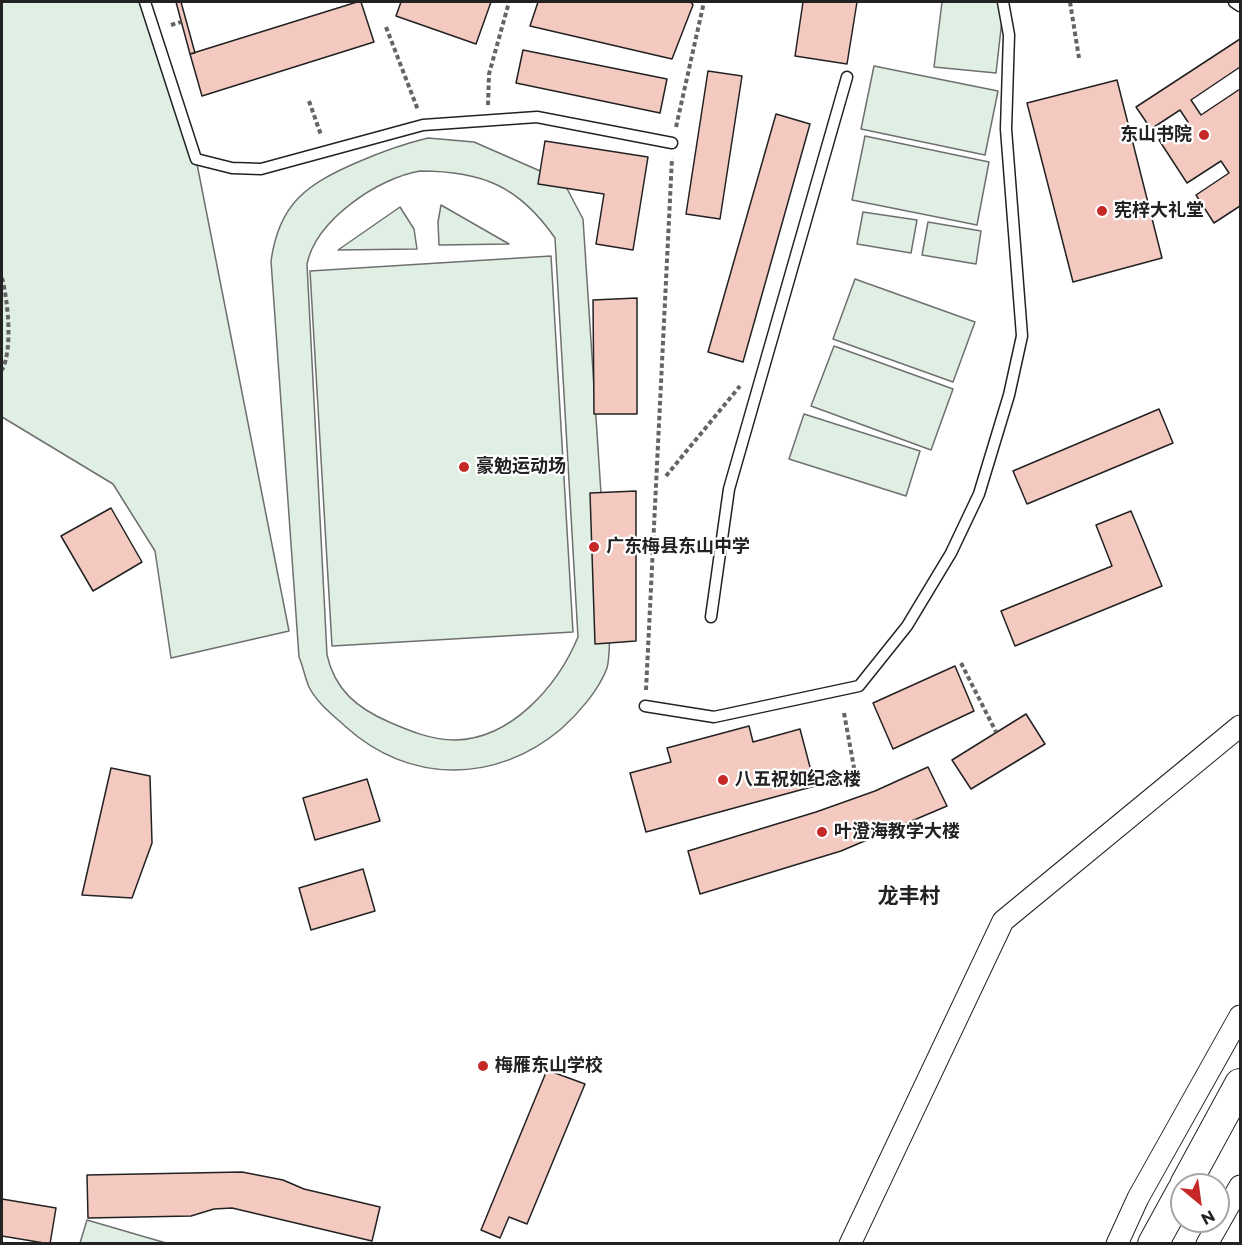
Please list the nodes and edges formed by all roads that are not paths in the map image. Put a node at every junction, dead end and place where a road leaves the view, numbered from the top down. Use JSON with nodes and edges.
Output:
{"nodes":[{"id":1,"x":145,"y":2,"type":"edge"},
{"id":2,"x":1003,"y":2,"type":"edge"},
{"id":3,"x":1234,"y":2,"type":"edge"},
{"id":4,"x":1240,"y":6,"type":"edge"},
{"id":5,"x":847,"y":77,"type":"dead end"},
{"id":6,"x":672,"y":143,"type":"road end"},
{"id":7,"x":711,"y":617,"type":"dead end"},
{"id":8,"x":645,"y":706,"type":"road end"},
{"id":9,"x":1240,"y":726,"type":"edge"},
{"id":10,"x":1240,"y":1016,"type":"edge"},
{"id":11,"x":1240,"y":1084,"type":"edge"},
{"id":12,"x":1192,"y":1173,"type":"edge"},
{"id":13,"x":1240,"y":1186,"type":"edge"},
{"id":14,"x":1170,"y":1213,"type":"edge"},
{"id":15,"x":850,"y":1244,"type":"edge"},
{"id":16,"x":1117,"y":1244,"type":"edge"},
{"id":17,"x":1153,"y":1244,"type":"edge"},
{"id":18,"x":1207,"y":1244,"type":"edge"}],
"edges":[{"from":1,"to":6,"type":"lane"},
{"from":2,"to":8,"type":"lane"},
{"from":3,"to":4,"type":"lane"},
{"from":5,"to":7,"type":"lane"},
{"from":9,"to":15,"type":"street"},
{"from":10,"to":16,"type":"street"},
{"from":11,"to":12,"type":"main road"},
{"from":13,"to":18,"type":"street"},
{"from":14,"to":17,"type":"main road"}]}
